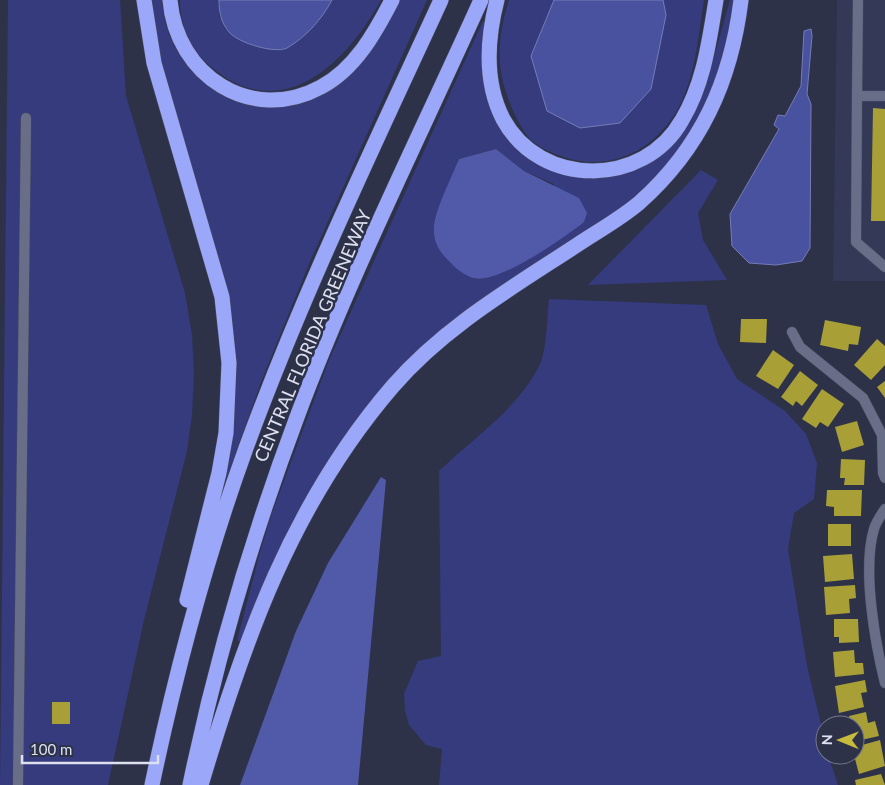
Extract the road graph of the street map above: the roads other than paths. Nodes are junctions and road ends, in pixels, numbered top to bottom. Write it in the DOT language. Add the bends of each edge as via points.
graph roads {
  1 [pos="144,0"];
  2 [pos="170,0"];
  3 [pos="392,0"];
  4 [pos="441,0"];
  5 [pos="482,0"];
  6 [pos="497,0"];
  7 [pos="716,0"];
  8 [pos="741,0"];
  9 [pos="858,0"];
  10 [pos="857,96"];
  11 [pos="885,96"];
  12 [pos="26,118"];
  13 [pos="885,267"];
  14 [pos="792,332"];
  15 [pos="885,478"];
  16 [pos="885,508"];
  17 [pos="885,684"];
  18 [pos="18,785"];
  19 [pos="152,785"];
  20 [pos="190,785"];
  21 [pos="201,785"];
  1 -- 19 [label="highway" via="154,63 222,298 229,363 226,433 219,473 170,670"];
  2 -- 3 [label="highway" via="177,35 195,66 225,89 262,100 300,97 332,80 365,47"];
  4 -- 19 [label="highway, CENTRAL FLORIDA GREENEWAY" via="301,309 248,442 199,592"];
  5 -- 20 [label="highway, CENTRAL FLORIDA GREENEWAY" via="355,278 297,416 263,510 235,603"];
  6 -- 7 [label="highway" via="490,36 490,82 504,119 514,135 543,159 581,171 615,168 645,157 665,142 682,121 700,80"];
  8 -- 21 [label="highway" via="731,58 719,94 702,127 672,170 637,204 469,317 424,354 394,385 350,442 305,512 280,561 228,692"];
  9 -- 10 [label="street"];
  10 -- 11 [label="street"];
  10 -- 13 [label="street" via="856,242"];
  12 -- 18 [label="street"];
  14 -- 15 [label="street" via="800,347 863,398 882,435"];
  16 -- 17 [label="street" via="874,528 869,572"];
}
